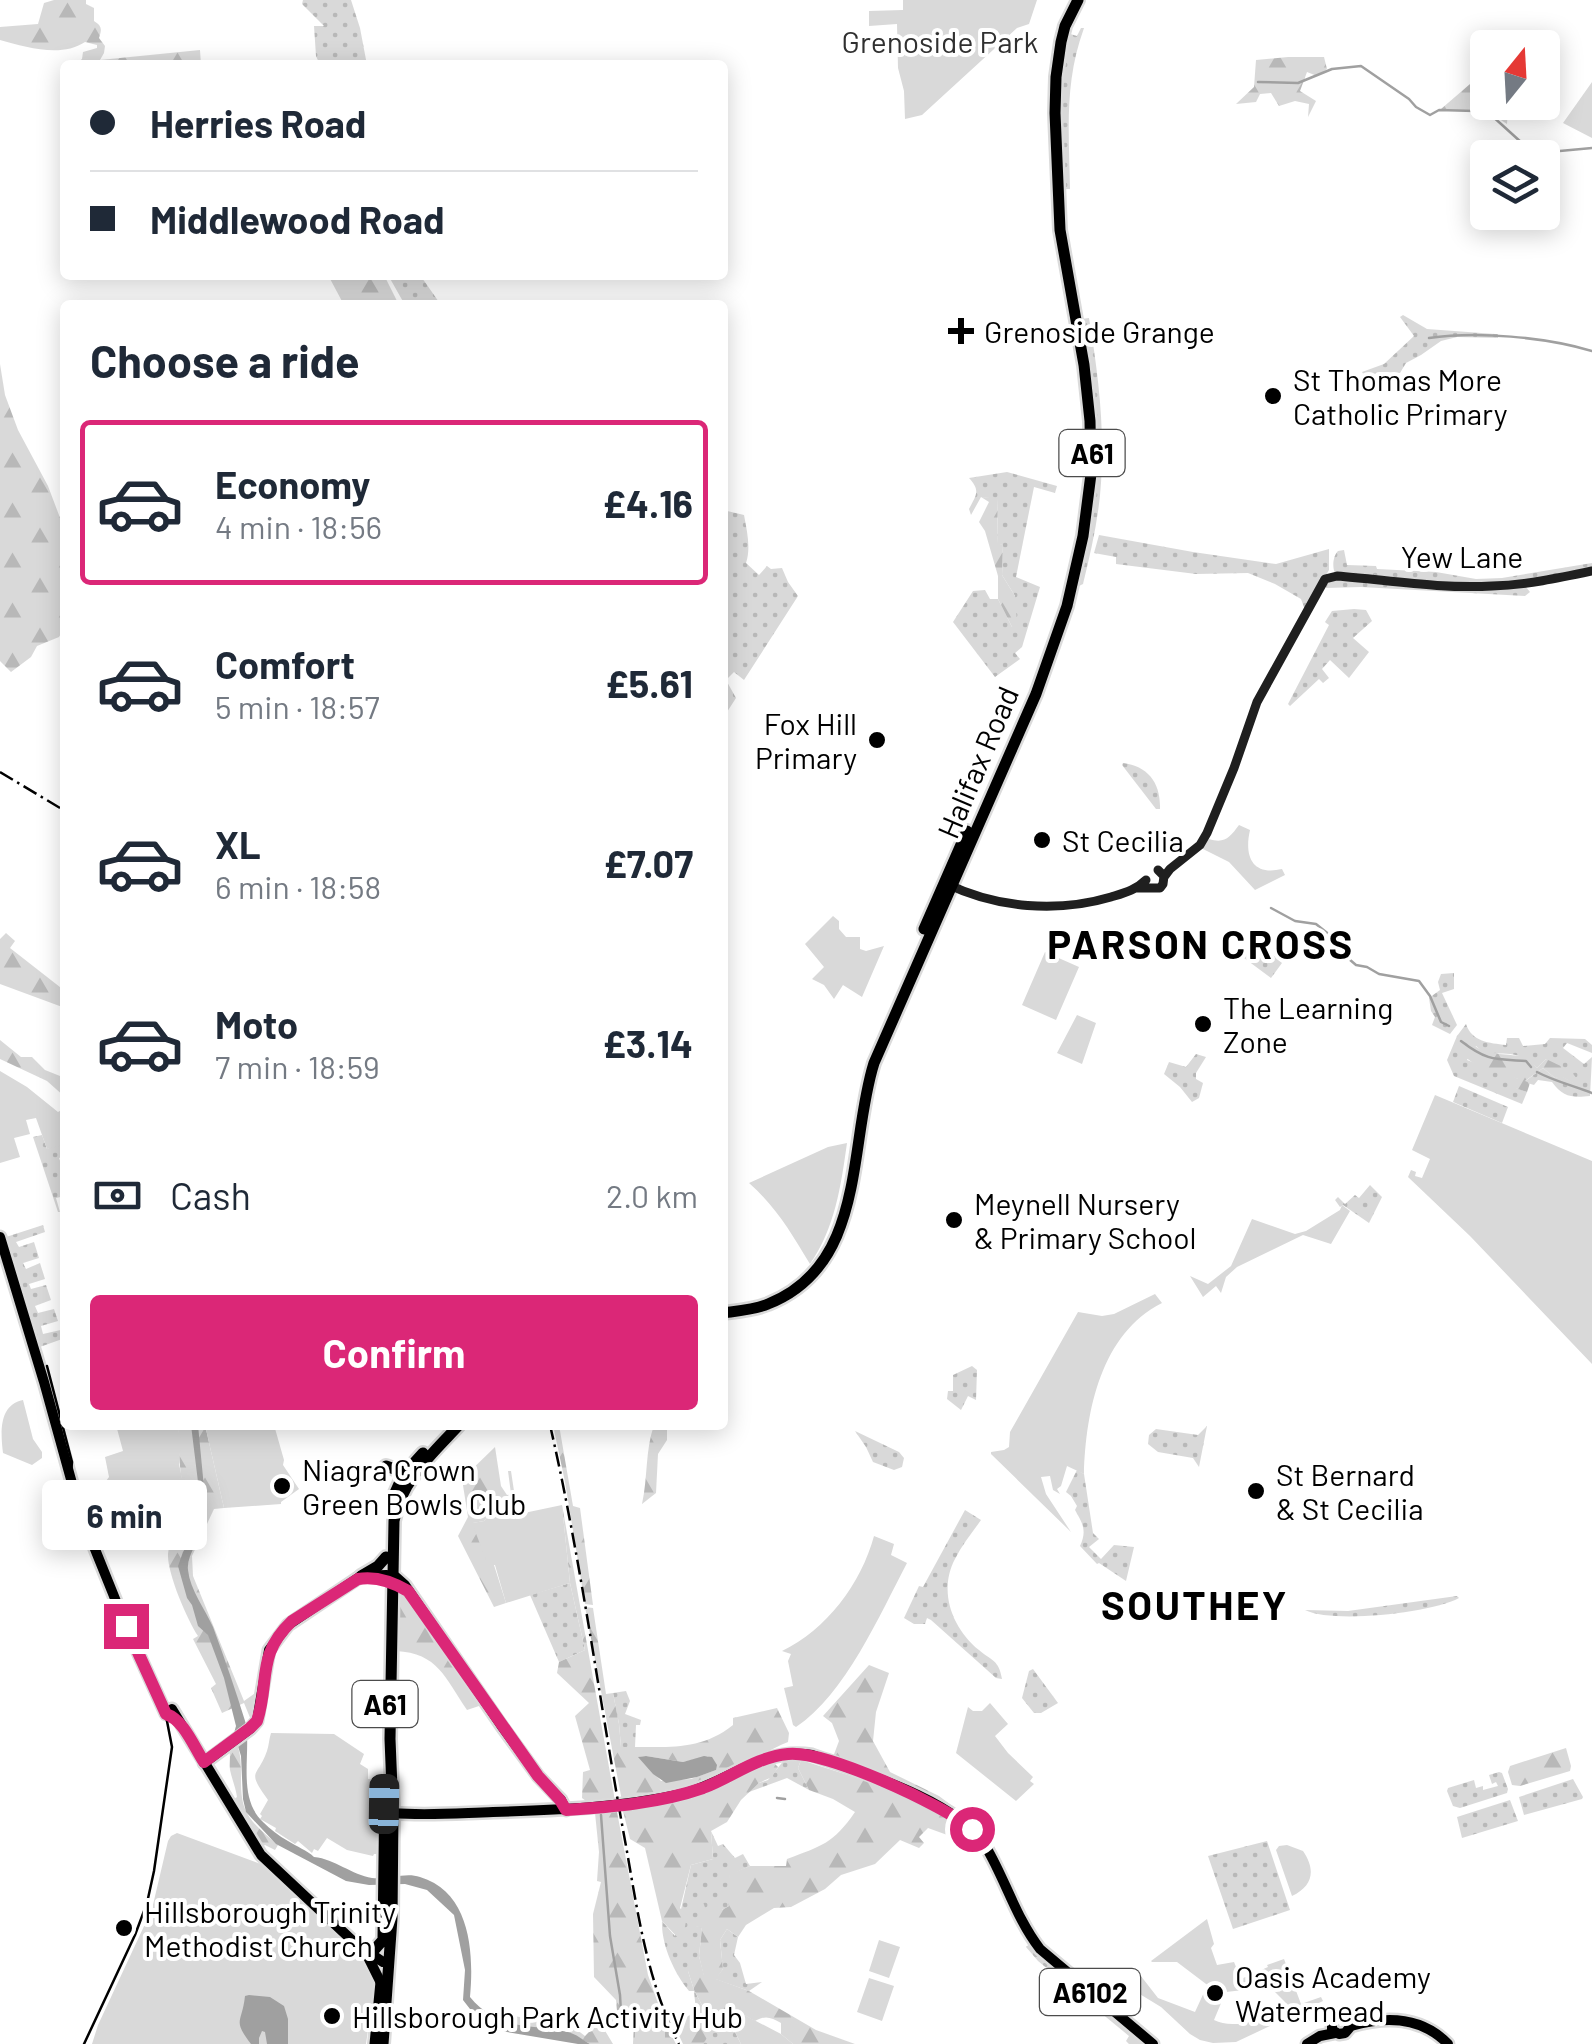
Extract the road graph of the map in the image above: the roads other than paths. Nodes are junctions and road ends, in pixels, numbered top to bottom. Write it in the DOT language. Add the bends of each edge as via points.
graph roads {
  1 [pos="1078,0"];
  2 [pos="1592,571"];
  3 [pos="1164,872"];
  4 [pos="1148,884"];
  5 [pos="948,885"];
  6 [pos="0,1237"];
  7 [pos="728,1309"];
  8 [pos="446,1430"];
  9 [pos="454,1430"];
  10 [pos="386,1466"];
  11 [pos="403,1479"];
  12 [pos="386,1557"];
  13 [pos="359,1578"];
  14 [pos="390,1579"];
  15 [pos="220,1750"];
  16 [pos="204,1762"];
  17 [pos="211,1775"];
  18 [pos="566,1810"];
  19 [pos="394,1820"];
  20 [pos="388,1869"];
  21 [pos="387,1926"];
  22 [pos="383,1940"];
  23 [pos="364,1950"];
  24 [pos="386,1966"];
  25 [pos="381,1983"];
  26 [pos="1354,2022"];
  27 [pos="1332,2029"];
  28 [pos="375,2044"];
  29 [pos="383,2044"];
  30 [pos="1154,2044"];
  31 [pos="1307,2044"];
  32 [pos="1448,2044"];
  1 -- 5 [label="highway, Halifax Road / A61" via="1065,26 1055,113 1066,274 1087,382 1092,474 1083,536 1067,606 1038,684"];
  2 -- 3 [label="main road, Yew Lane" via="1490,587 1330,576 1256,702 1207,833"];
  3 -- 4 [label="main road" via="1148,872"];
  3 -- 4 [label="main road" via="1162,886"];
  4 -- 5 [label="main road" via="1094,902 1043,906"];
  5 -- 7 [label="highway, Halifax Road / A61" via="868,1059 856,1100 855,1146 827,1246 792,1285"];
  6 -- 16 [label="main road" via="80,1512 153,1684"];
  8 -- 11 [label="highway, A61"];
  9 -- 11 [label="highway, A61"];
  10 -- 11 [label="highway" via="400,1470"];
  11 -- 12 [label="highway, A61" via="388,1514"];
  11 -- 14 [label="highway, A61"];
  12 -- 13 [label="highway"];
  12 -- 14 [label="highway, A61"];
  13 -- 14 [label="main road"];
  13 -- 15 [label="main road" via="292,1621 274,1641 259,1716"];
  14 -- 18 [label="main road" via="402,1582"];
  14 -- 19 [label="highway, A61"];
  15 -- 16 [label="main road"];
  15 -- 17 [label="main road"];
  16 -- 17 [label="main road"];
  17 -- 23 [label="main road" via="272,1864"];
  18 -- 19 [label="main road, A6102"];
  18 -- 30 [label="main road, A6102" via="685,1793 756,1761 797,1753 898,1788 972,1829 1040,1950"];
  19 -- 20 [label="highway, A61"];
  19 -- 20 [label="highway, A61" via="384,1852"];
  20 -- 21 [label="highway, A61"];
  21 -- 22 [label="highway, A61"];
  21 -- 24 [label="highway, A61"];
  22 -- 23 [label="highway"];
  22 -- 24 [label="highway, A61"];
  23 -- 24 [label="main road"];
  23 -- 25 [label="main road"];
  24 -- 25 [label="highway, A61"];
  24 -- 29 [label="highway, A61"];
  25 -- 28 [label="highway, A61"];
  26 -- 27 [label="main road" via="1345,2033"];
  26 -- 27 [label="main road" via="1336,2015"];
  26 -- 32 [label="main road" via="1414,2022"];
  27 -- 31 [label="main road"];
}
